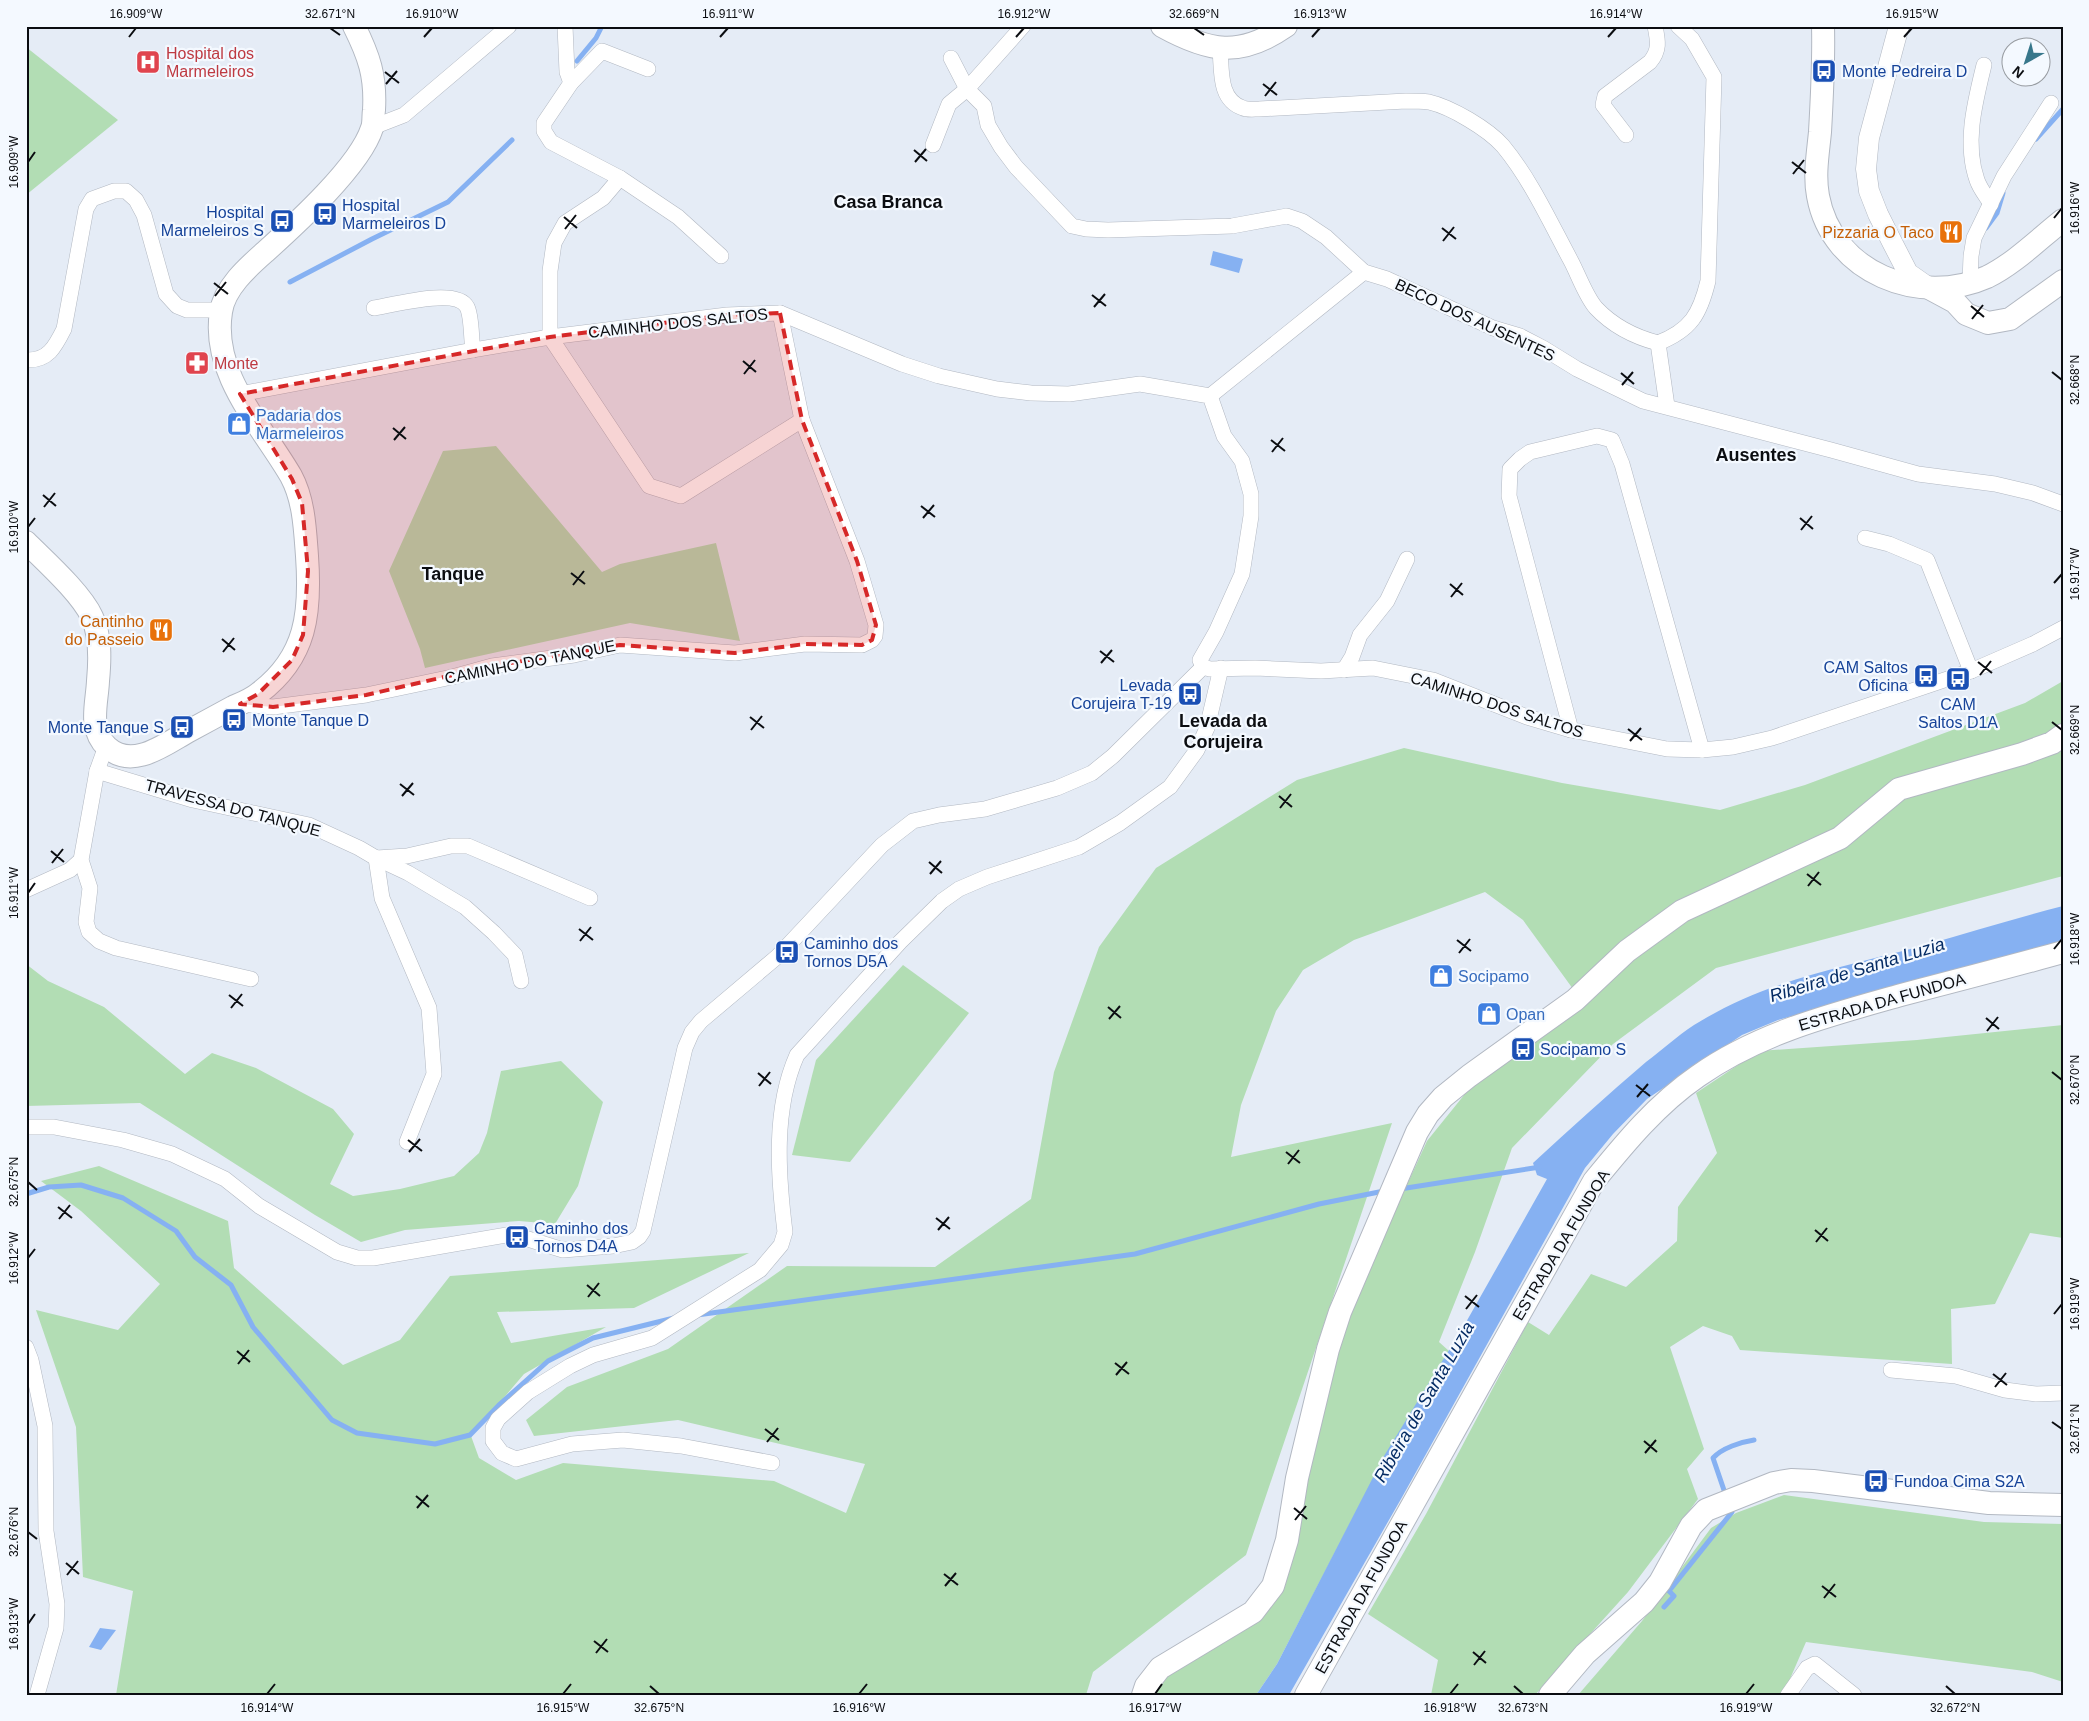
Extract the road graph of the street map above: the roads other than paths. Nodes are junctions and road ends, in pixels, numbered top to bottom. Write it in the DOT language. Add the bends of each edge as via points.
graph roads {
  1 [pos="354,26"];
  2 [pos="509,26"];
  3 [pos="566,26"];
  4 [pos="1024,26"];
  5 [pos="1162,26"];
  6 [pos="1286,26"];
  7 [pos="1655,26"];
  8 [pos="1678,26"];
  9 [pos="1823,26"];
  10 [pos="1899,26"];
  11 [pos="1220,49"];
  12 [pos="951,58"];
  13 [pos="1984,65"];
  14 [pos="648,69"];
  15 [pos="571,83"];
  16 [pos="967,88"];
  17 [pos="2051,103"];
  18 [pos="373,127"];
  19 [pos="1626,135"];
  20 [pos="933,145"];
  21 [pos="620,178"];
  22 [pos="1991,204"];
  23 [pos="2063,220"];
  24 [pos="721,256"];
  25 [pos="1364,272"];
  26 [pos="2063,281"];
  27 [pos="1970,282"];
  28 [pos="1928,288"];
  29 [pos="374,308"];
  30 [pos="221,310"];
  31 [pos="780,313"];
  32 [pos="550,337"];
  33 [pos="1658,343"];
  34 [pos="472,350"];
  35 [pos="26,361"];
  36 [pos="240,394"];
  37 [pos="1210,396"];
  38 [pos="1667,406"];
  39 [pos="802,420"];
  40 [pos="2063,504"];
  41 [pos="1865,538"];
  42 [pos="26,542"];
  43 [pos="1407,559"];
  44 [pos="2063,628"];
  45 [pos="1203,667"];
  46 [pos="1221,668"];
  47 [pos="1344,670"];
  48 [pos="1971,671"];
  49 [pos="240,704"];
  50 [pos="1571,730"];
  51 [pos="2063,735"];
  52 [pos="106,746"];
  53 [pos="1702,750"];
  54 [pos="98,771"];
  55 [pos="376,858"];
  56 [pos="81,860"];
  57 [pos="26,890"];
  58 [pos="590,898"];
  59 [pos="2063,952"];
  60 [pos="251,979"];
  61 [pos="521,981"];
  62 [pos="26,1127"];
  63 [pos="407,1142"];
  64 [pos="26,1347"];
  65 [pos="1891,1370"];
  66 [pos="2063,1393"];
  67 [pos="772,1464"];
  68 [pos="2063,1505"];
  69 [pos="37,1695"];
  70 [pos="1143,1695"];
  71 [pos="1306,1695"];
  72 [pos="1550,1695"];
  73 [pos="1788,1695"];
  74 [pos="1854,1695"];
  1 -- 18 [label="main road" via="370,61 375,96"];
  2 -- 18 [label="street" via="404,115"];
  3 -- 15 [label="street" via="567,72"];
  4 -- 16 [label="street"];
  5 -- 11 [label="main road" via="1188,39"];
  6 -- 11 [label="main road" via="1268,39 1242,48"];
  7 -- 19 [label="street" via="1658,42 1655,56 1602,100"];
  8 -- 33 [label="street" via="1692,39 1714,78 1708,281 1703,304 1694,320 1674,336"];
  9 -- 28 [label="main road" via="1824,71 1816,179 1818,198 1828,225 1851,256 1870,272 1892,282"];
  10 -- 28 [label="street" via="1868,138 1866,169 1869,192 1908,273"];
  11 -- 33 [label="street" via="1225,93 1243,108 1429,102 1453,111 1481,128 1502,145 1520,170 1595,307 1622,328"];
  12 -- 16 [label="street"];
  13 -- 22 [label="street" via="1971,136 1978,182"];
  14 -- 15 [label="street" via="602,52"];
  15 -- 21 [label="street" via="544,123 544,131 551,142"];
  16 -- 20 [label="street" via="949,104"];
  16 -- 25 [label="street" via="984,106 988,125 1016,167 1072,226 1086,230 1232,226 1287,216 1302,221 1326,237"];
  17 -- 22 [label="street" via="2004,176"];
  18 -- 30 [label="main road" via="341,176 245,271"];
  21 -- 24 [label="street" via="678,217"];
  21 -- 32 [label="street" via="603,198 565,223 554,244 550,271"];
  22 -- 27 [label="street" via="1974,238"];
  23 -- 27 [label="main road" via="2000,270"];
  25 -- 37 [label="street"];
  25 -- 38 [label="street, BECO DOS AUSENTES" via="1493,328 1520,336 1577,369 1643,401"];
  26 -- 28 [label="main road" via="2010,319 1988,323 1966,314 1955,302"];
  27 -- 28 [label="main road" via="1957,287"];
  29 -- 34 [label="street" via="425,299 450,297 463,300 468,308"];
  30 -- 35 [label="street" via="187,310 177,306 166,294 144,215 136,200 126,191 114,191 92,199 86,209 64,329 56,345 40,360"];
  30 -- 36 [label="main road" via="223,358"];
  31 -- 32 [label="street, CAMINHO DOS SALTOS" via="727,315"];
  31 -- 37 [label="street, CAMINHO DOS SALTOS" via="902,364 997,389 1030,394 1069,394 1140,384"];
  31 -- 39 [label="street"];
  32 -- 34 [label="street, CAMINHO DOS SALTOS"];
  32 -- 39 [label="street" via="649,486 682,496"];
  33 -- 38 [label="street"];
  34 -- 36 [label="street, CAMINHO DOS SALTOS"];
  36 -- 49 [label="main road" via="292,479 302,503 308,571 307,617 292,660 258,694"];
  37 -- 45 [label="street" via="1224,436 1242,461 1251,494 1251,516 1242,574 1200,660"];
  38 -- 40 [label="street, BECO DOS AUSENTES" via="1918,474 1995,484"];
  39 -- 49 [label="street, CAMINHO DO TANQUE" via="856,561 876,625 872,640 862,645 805,644 735,653 620,645 492,666 366,695 273,707"];
  41 -- 48 [label="street" via="1927,560"];
  42 -- 52 [label="main road" via="72,589 92,617 99,647 94,718 97,733"];
  43 -- 47 [label="street" via="1387,601 1360,635"];
  44 -- 48 [label="street, CAMINHO DOS SALTOS"];
  45 -- 46 [label="street, CAMINHO DOS SALTOS"];
  45 -- 62 [label="street" via="1092,773 985,810 913,822 882,845 778,956 701,1021 685,1048 642,1231 632,1242 562,1250 512,1234 357,1258 336,1252 259,1206 225,1179 172,1154 123,1140 62,1129"];
  46 -- 47 [label="street, CAMINHO DOS SALTOS"];
  46 -- 67 [label="street" via="1207,728 1189,762 1170,787 1120,823 1079,847 987,877 959,889 942,901 797,1055 781,1109 785,1232 781,1245 760,1270 652,1338 593,1355 570,1366 528,1392 498,1419 493,1428 493,1441 502,1453 516,1460 572,1444 623,1440 681,1446"];
  47 -- 50 [label="street, CAMINHO DOS SALTOS" via="1372,668 1433,680 1526,718"];
  48 -- 53 [label="street, CAMINHO DOS SALTOS" via="1772,738"];
  49 -- 52 [label="main road" via="139,756 117,755"];
  50 -- 53 [label="street, CAMINHO DOS SALTOS" via="1667,749"];
  50 -- 53 [label="street" via="1508,482 1510,469 1530,452 1597,436 1612,440 1622,464"];
  51 -- 70 [label="main road" via="2052,744 2022,754 1899,789 1840,838 1682,911 1627,951 1575,1000 1443,1097 1417,1132 1340,1312 1328,1349 1297,1478 1287,1540 1273,1586 1253,1612 1160,1668"];
  52 -- 54 [label="street"];
  54 -- 55 [label="street, TRAVESSA DO TANQUE" via="193,800 309,825"];
  54 -- 56 [label="street"];
  55 -- 58 [label="street" via="468,846"];
  55 -- 61 [label="street, TRAVESSA DO TANQUE" via="465,907 515,955"];
  55 -- 63 [label="street" via="382,898 429,1008 434,1074"];
  56 -- 57 [label="street" via="70,870"];
  56 -- 60 [label="street" via="90,888 86,922 89,932 99,940 116,948"];
  59 -- 71 [label="main road, ESTRADA DA FUNDOA" via="1834,1014 1770,1036 1697,1076 1632,1134 1594,1181"];
  64 -- 69 [label="street" via="45,1426 46,1531 57,1604 56,1628"];
  65 -- 66 [label="street" via="1956,1376 2005,1390"];
  68 -- 72 [label="main road" via="1988,1503 1808,1480 1774,1483 1715,1505 1698,1517 1650,1596 1585,1654"];
  73 -- 74 [label="street" via="1807,1668 1816,1664"];
}
